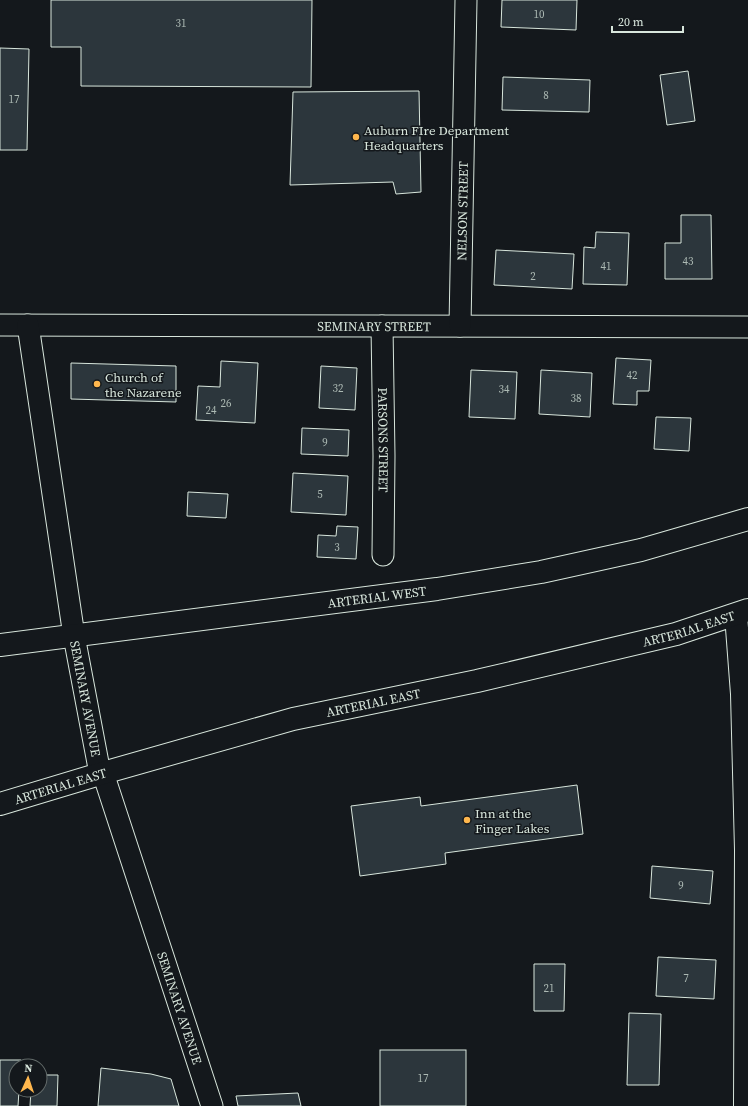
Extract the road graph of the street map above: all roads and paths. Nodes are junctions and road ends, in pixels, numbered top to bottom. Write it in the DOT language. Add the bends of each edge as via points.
graph roads {
  1 [pos="466,0"];
  2 [pos="0,325"];
  3 [pos="28,325"];
  4 [pos="382,326"];
  5 [pos="460,326"];
  6 [pos="748,327"];
  7 [pos="748,519"];
  8 [pos="383,555"];
  9 [pos="748,595"];
  10 [pos="742,612"];
  11 [pos="74,636"];
  12 [pos="0,645"];
  13 [pos="103,773"];
  14 [pos="0,804"];
  15 [pos="212,1106"];
  16 [pos="745,1106"];
  1 -- 5 [label="street, NELSON STREET"];
  2 -- 3 [label="street, SEMINARY STREET"];
  3 -- 4 [label="street, SEMINARY STREET"];
  3 -- 11 [label="street, SEMINARY AVENUE"];
  4 -- 5 [label="street, SEMINARY STREET"];
  4 -- 8 [label="street, PARSONS STREET"];
  5 -- 6 [label="street, SEMINARY STREET"];
  7 -- 11 [label="highway, ARTERIAL WEST" via="641,550 541,572 437,589"];
  9 -- 10 [label="highway"];
  10 -- 13 [label="highway, ARTERIAL EAST" via="676,634 477,681 293,718"];
  10 -- 16 [label="highway" via="746,843"];
  11 -- 12 [label="highway, ARTERIAL WEST"];
  11 -- 13 [label="street, SEMINARY AVENUE" via="98,763"];
  13 -- 14 [label="highway, ARTERIAL EAST"];
  13 -- 15 [label="street, SEMINARY AVENUE"];
}
